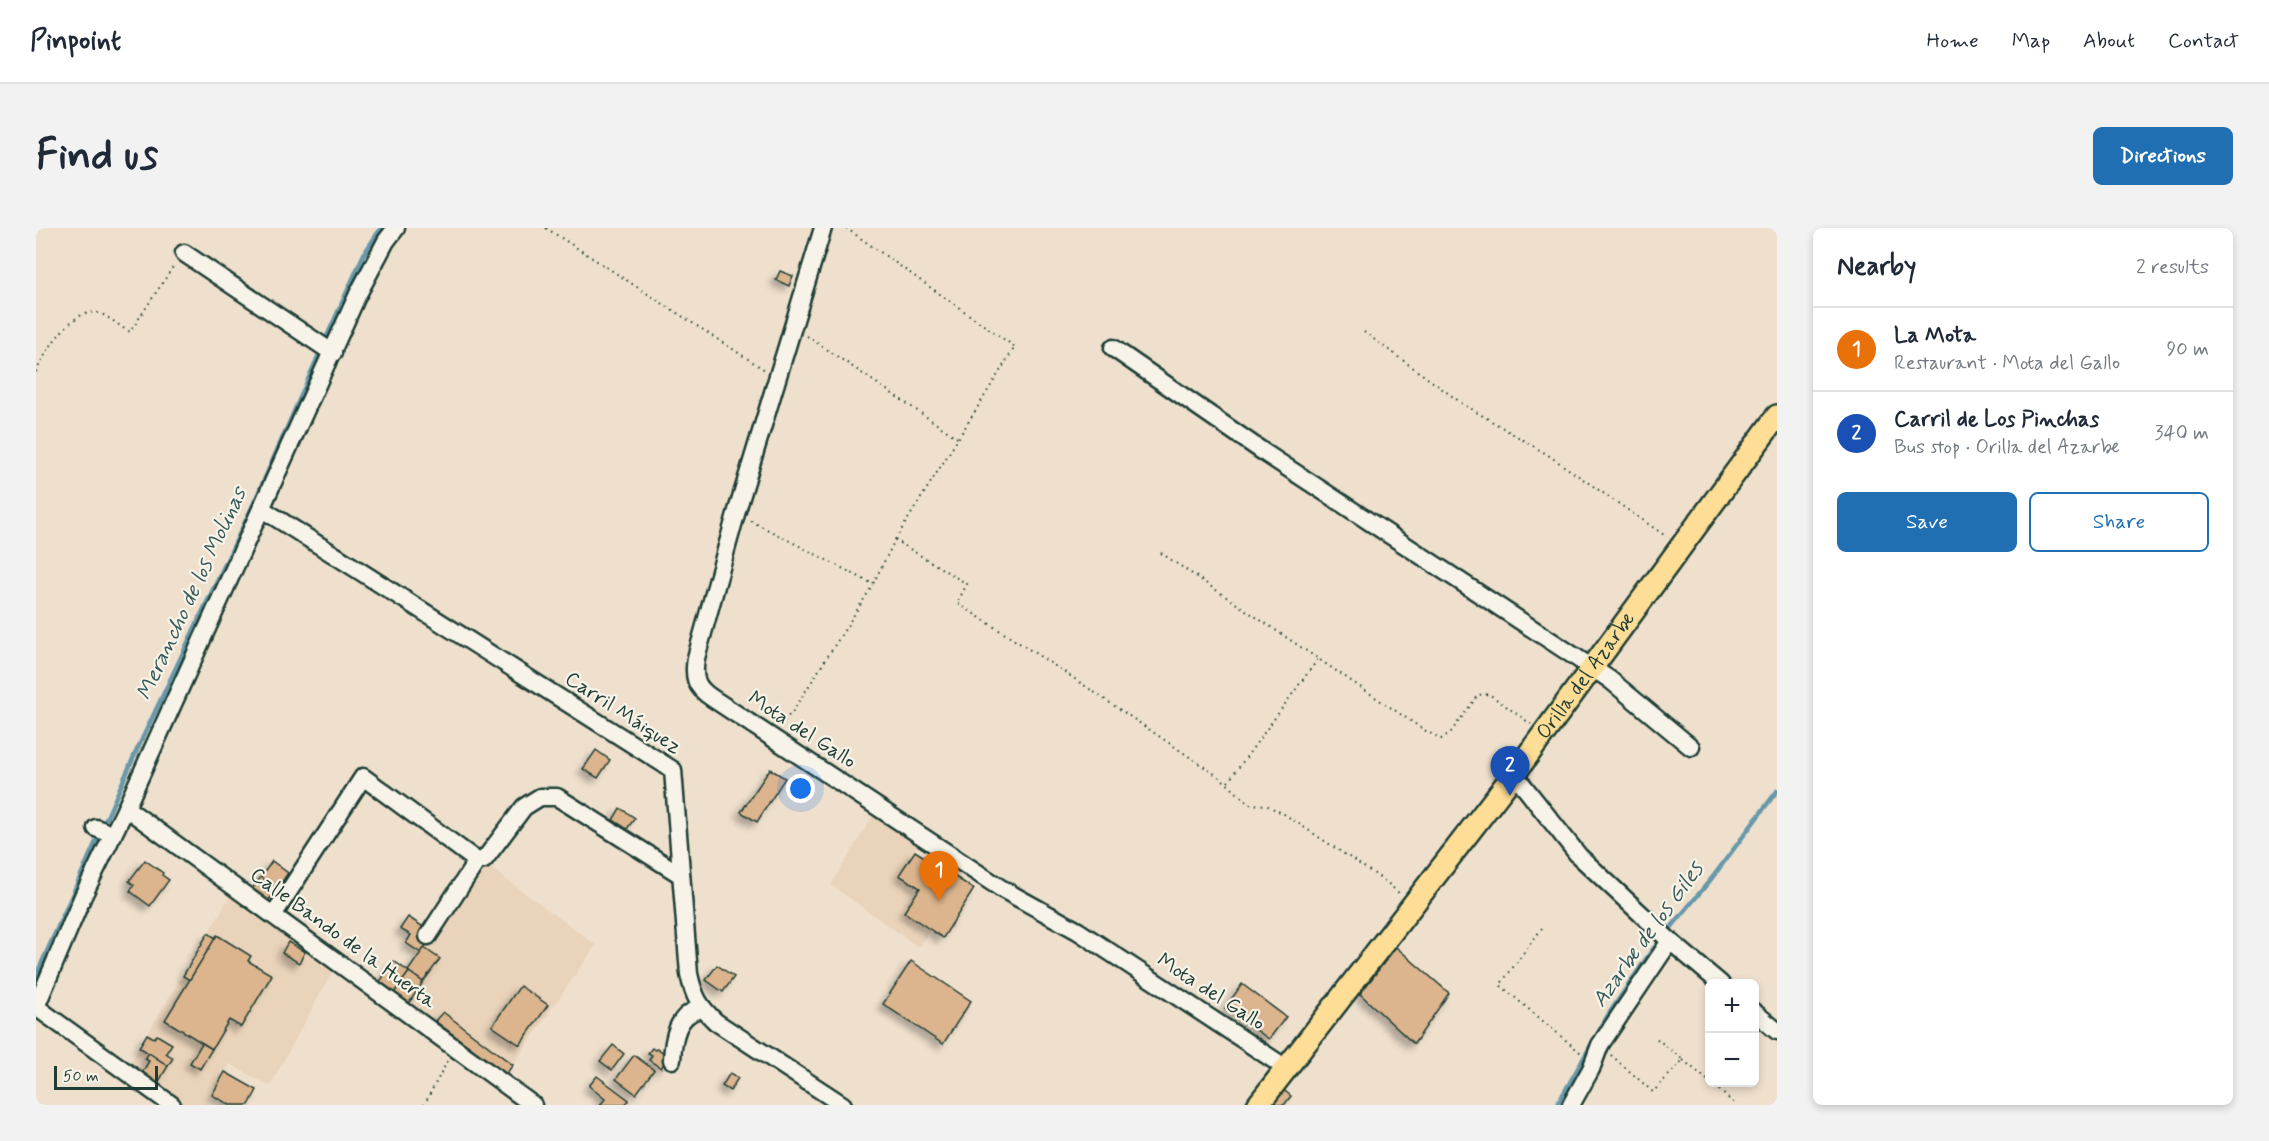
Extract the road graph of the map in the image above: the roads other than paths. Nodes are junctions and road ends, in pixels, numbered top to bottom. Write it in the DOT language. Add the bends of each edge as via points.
graph roads {
  1 [pos="396,228"];
  2 [pos="823,228"];
  3 [pos="182,255"];
  4 [pos="325,348"];
  5 [pos="1113,348"];
  6 [pos="1777,416"];
  7 [pos="262,509"];
  8 [pos="1591,669"];
  9 [pos="1691,747"];
  10 [pos="1514,774"];
  11 [pos="126,808"];
  12 [pos="477,861"];
  13 [pos="681,875"];
  14 [pos="274,914"];
  15 [pos="428,936"];
  16 [pos="1666,938"];
  17 [pos="1715,979"];
  18 [pos="36,1007"];
  19 [pos="701,1009"];
  20 [pos="1759,1015"];
  21 [pos="1777,1031"];
  22 [pos="672,1060"];
  23 [pos="1286,1068"];
  24 [pos="172,1105"];
  25 [pos="532,1105"];
  26 [pos="843,1105"];
  27 [pos="1258,1105"];
  28 [pos="1571,1105"];
  1 -- 4 [label="street"];
  2 -- 23 [label="street, Mota del Gallo" via="736,514 694,672 701,691 1002,889 1078,931"];
  3 -- 4 [label="street"];
  4 -- 7 [label="street"];
  5 -- 8 [label="street"];
  6 -- 8 [label="main road, Orilla del Azarbe"];
  7 -- 11 [label="street" via="231,556 184,658"];
  7 -- 13 [label="street, Carril Máiquez" via="673,770"];
  8 -- 9 [label="street" via="1609,679"];
  8 -- 10 [label="main road, Orilla del Azarbe"];
  10 -- 16 [label="street" via="1579,856"];
  10 -- 23 [label="main road, Orilla del Azarbe"];
  11 -- 14 [label="street, Calle Bando de la Huerta"];
  11 -- 18 [label="street" via="105,832 77,894"];
  12 -- 13 [label="street" via="484,860 525,807 540,797 557,798"];
  12 -- 14 [label="street" via="363,777"];
  12 -- 15 [label="street"];
  13 -- 19 [label="street, Carril Máiquez" via="689,974"];
  14 -- 25 [label="street, Calle Bando de la Huerta"];
  16 -- 17 [label="street"];
  16 -- 28 [label="street" via="1600,1045"];
  18 -- 24 [label="street"];
  19 -- 22 [label="street" via="686,1015 679,1025"];
  19 -- 26 [label="street"];
  20 -- 21 [label="street"];
  23 -- 27 [label="main road, Orilla del Azarbe"];
}
